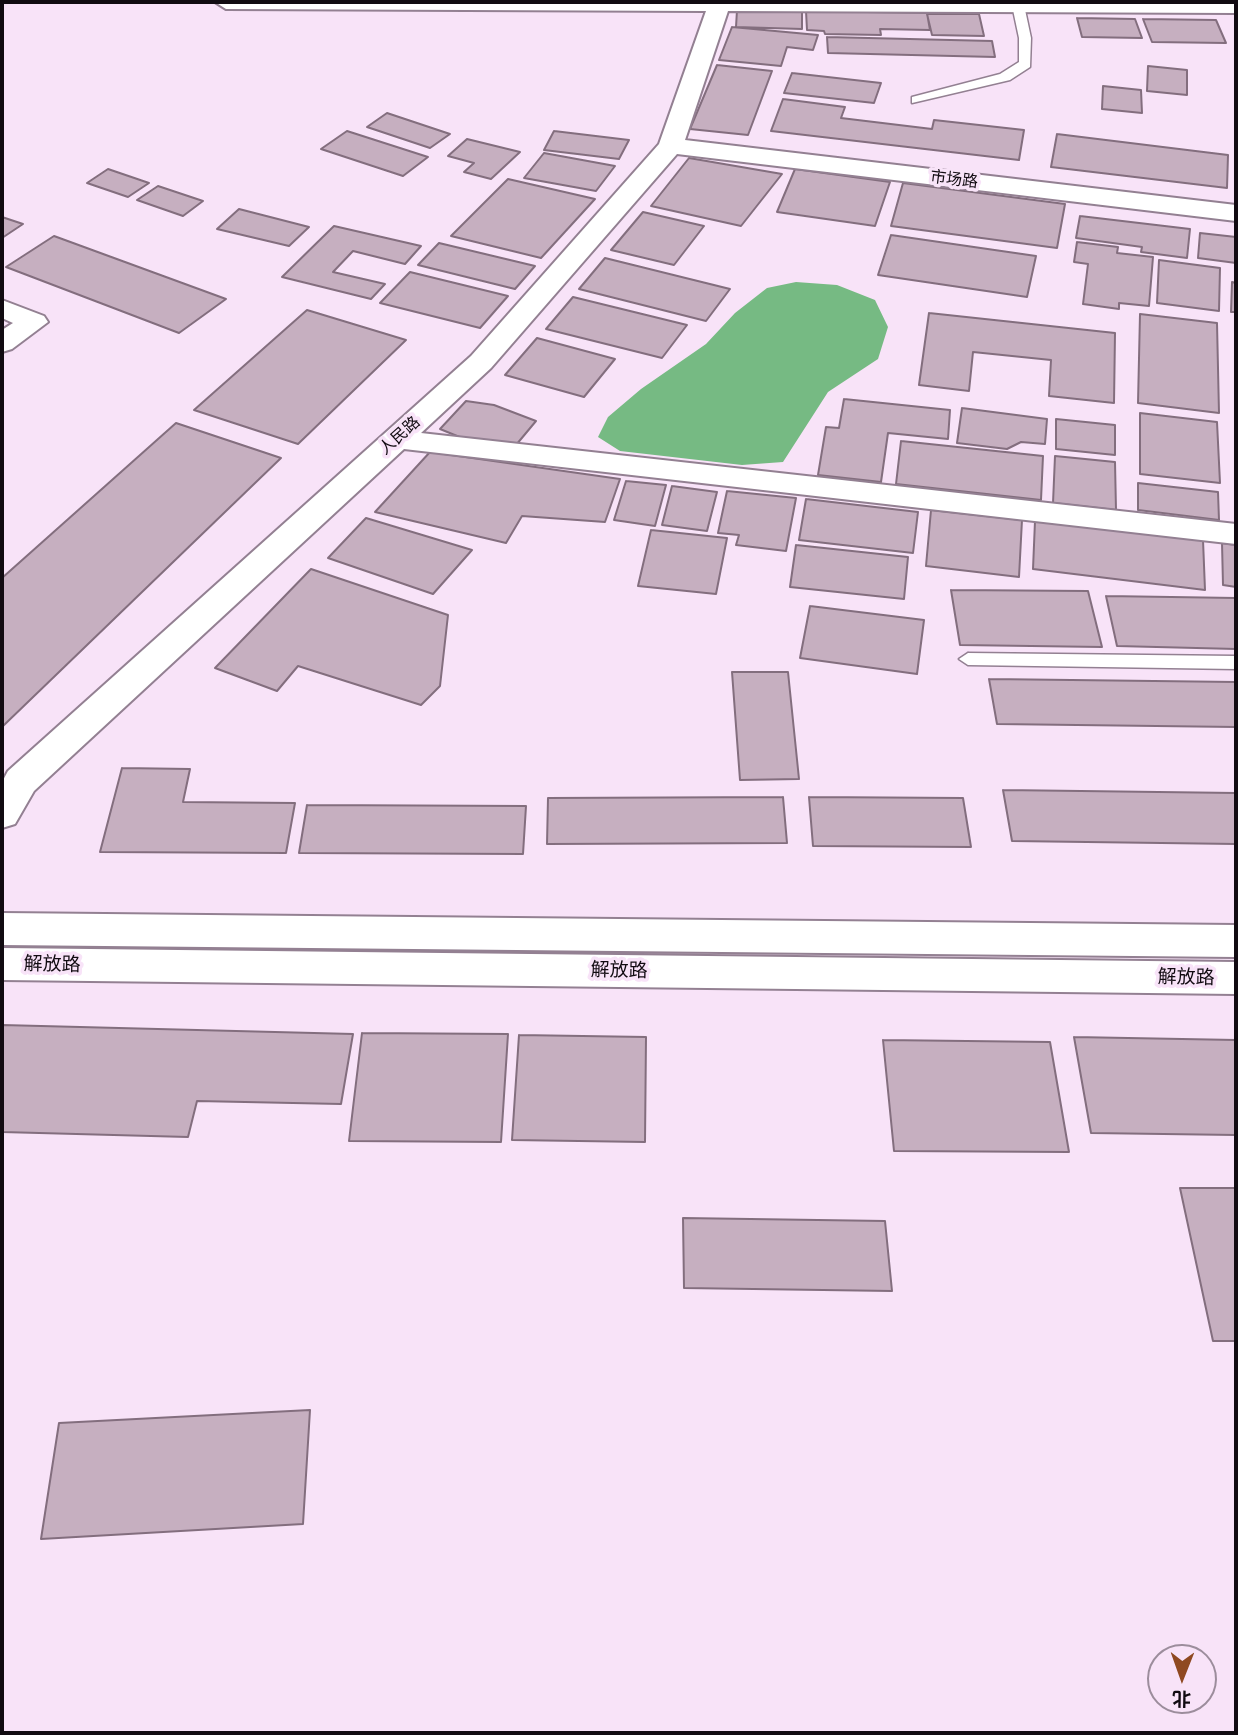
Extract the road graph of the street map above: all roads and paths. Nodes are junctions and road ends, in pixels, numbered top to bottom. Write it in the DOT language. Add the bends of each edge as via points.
graph roads {
  1 [pos="226,2"];
  2 [pos="721,3"];
  3 [pos="1018,5"];
  4 [pos="1236,6"];
  5 [pos="917,100"];
  6 [pos="671,146"];
  7 [pos="1236,213"];
  8 [pos="2,308"];
  9 [pos="2,343"];
  10 [pos="396,439"];
  11 [pos="1236,534"];
  12 [pos="968,659"];
  13 [pos="1236,663"];
  14 [pos="2,814"];
  15 [pos="2,929"];
  16 [pos="1236,941"];
  17 [pos="2,964"];
  18 [pos="1236,978"];
  1 -- 2 [label="street"];
  2 -- 3 [label="street"];
  2 -- 6 [label="street, 人民路"];
  3 -- 4 [label="street"];
  3 -- 5 [label="lane" via="1025,64 1005,77"];
  6 -- 7 [label="street, 市场路"];
  6 -- 10 [label="street, 人民路" via="481,362"];
  8 -- 9 [label="street" via="34,322"];
  10 -- 11 [label="street"];
  10 -- 14 [label="street, 人民路" via="21,781"];
  12 -- 13 [label="lane"];
  15 -- 16 [label="street, 解放路"];
  17 -- 18 [label="street, 解放路"];
}
